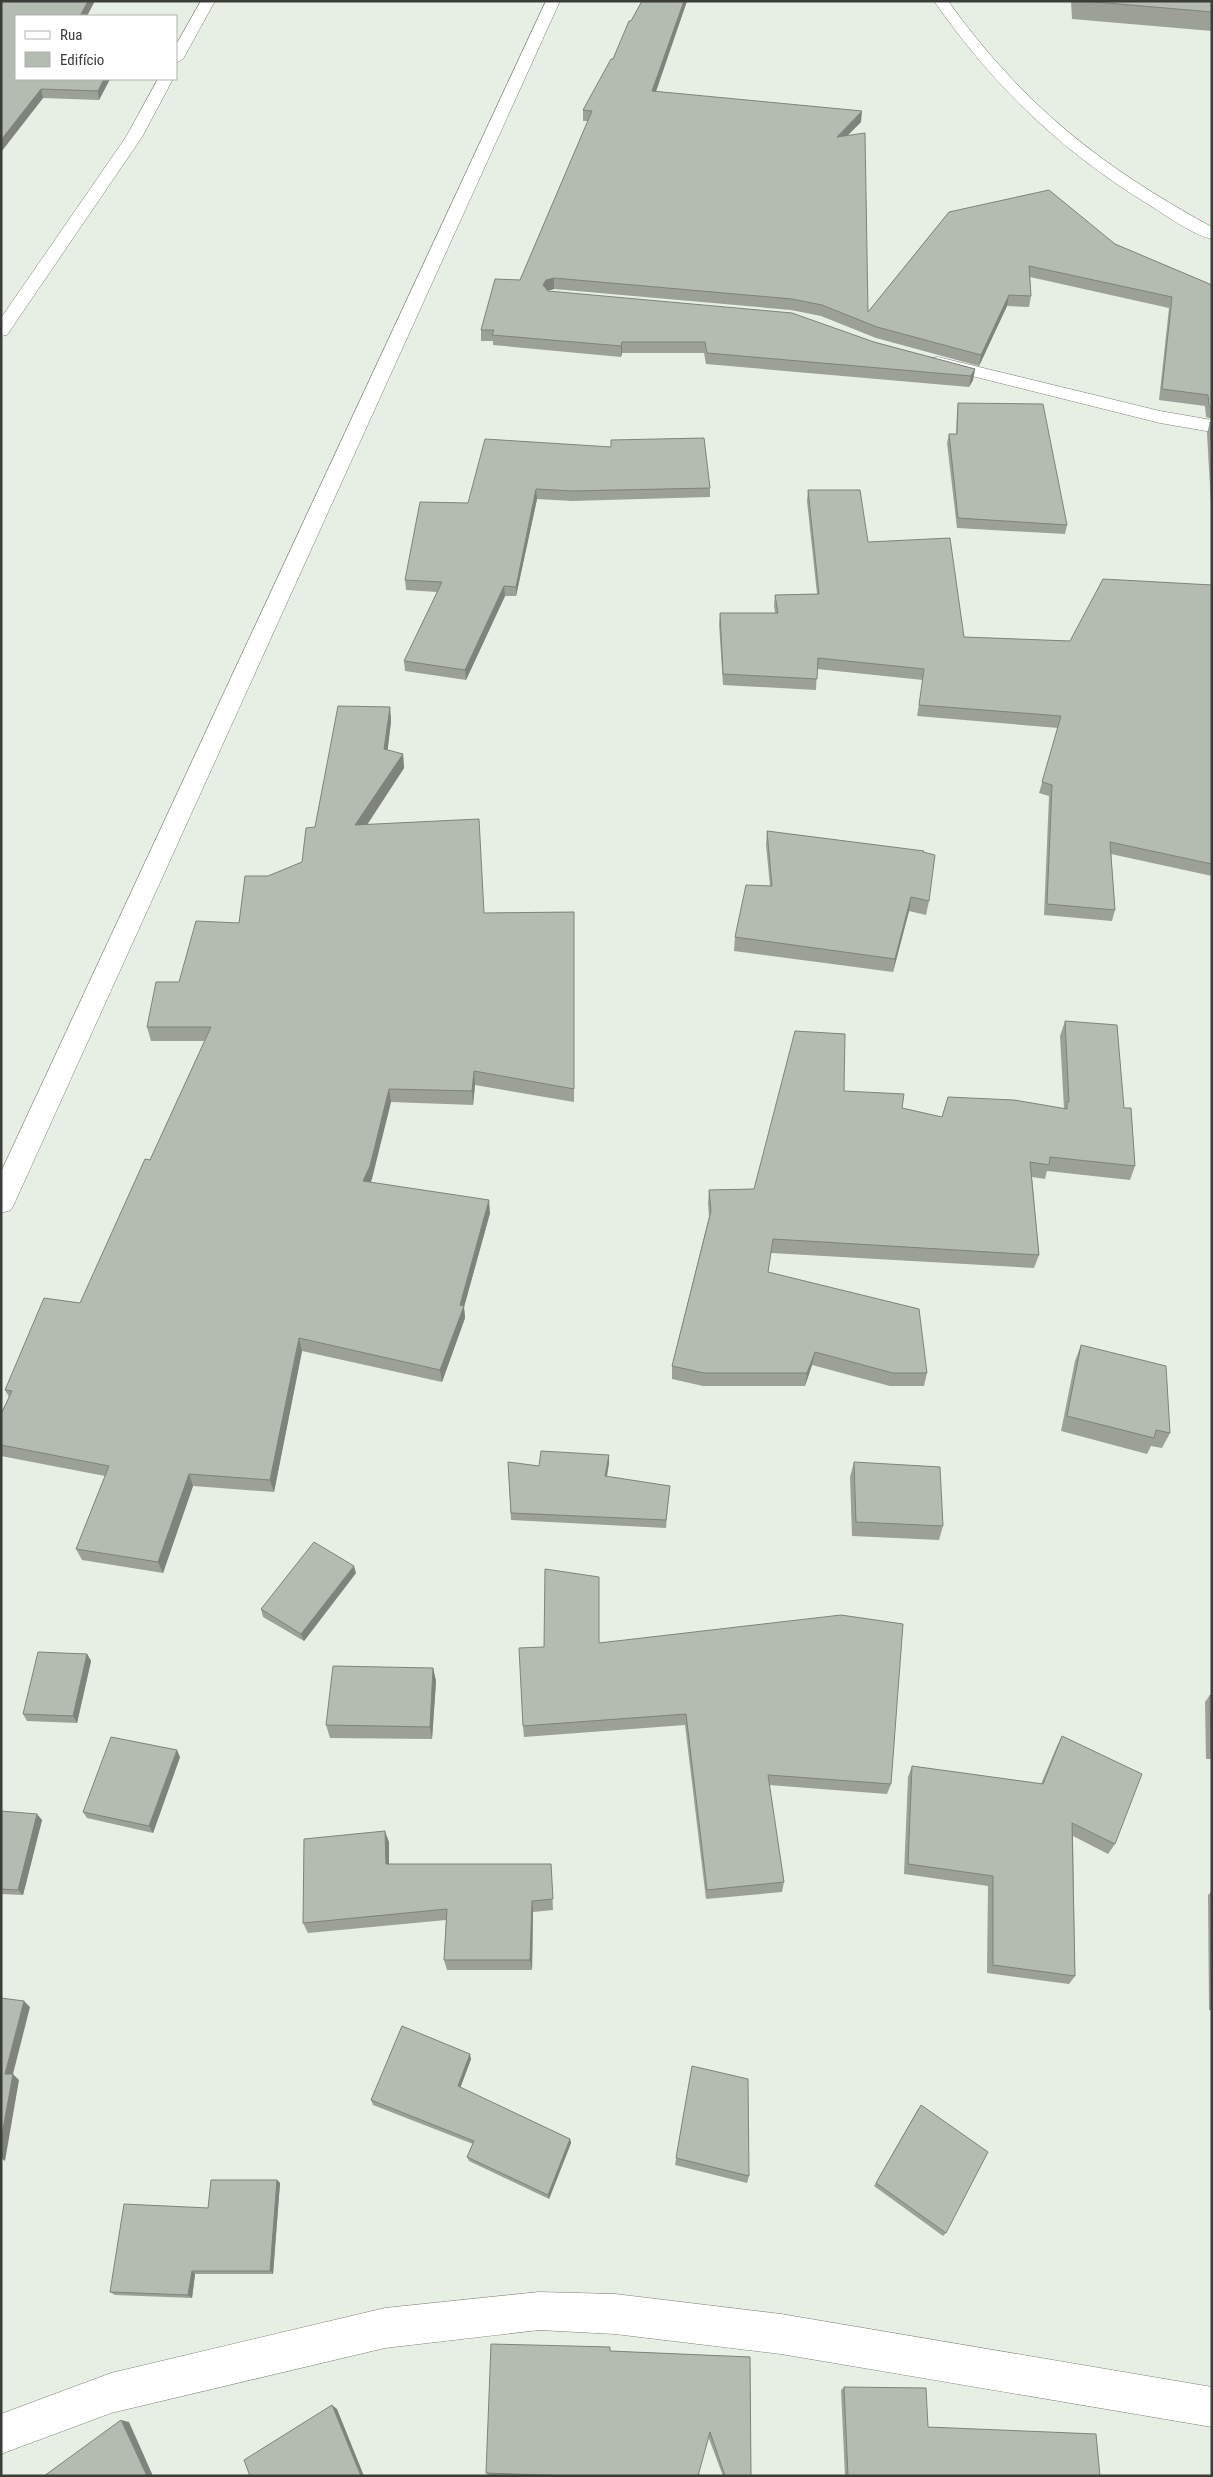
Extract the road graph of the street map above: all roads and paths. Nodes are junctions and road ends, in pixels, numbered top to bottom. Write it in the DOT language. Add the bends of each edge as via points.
graph roads {
  1 [pos="208,1"];
  2 [pos="553,1"];
  3 [pos="941,1"];
  4 [pos="178,55"];
  5 [pos="165,80"];
  6 [pos="1212,234"];
  7 [pos="1,331"];
  8 [pos="925,359"];
  9 [pos="1212,426"];
  10 [pos="1,1202"];
  11 [pos="1212,2407"];
  12 [pos="1,2434"];
  1 -- 4 [label="street"];
  2 -- 10 [label="street"];
  3 -- 6 [label="street" via="968,40 1034,113 1135,191"];
  5 -- 7 [label="street" via="134,136"];
  8 -- 9 [label="street" via="1160,417"];
  11 -- 12 [label="street" via="781,2334 606,2314 539,2311 386,2328 111,2393"];
}
